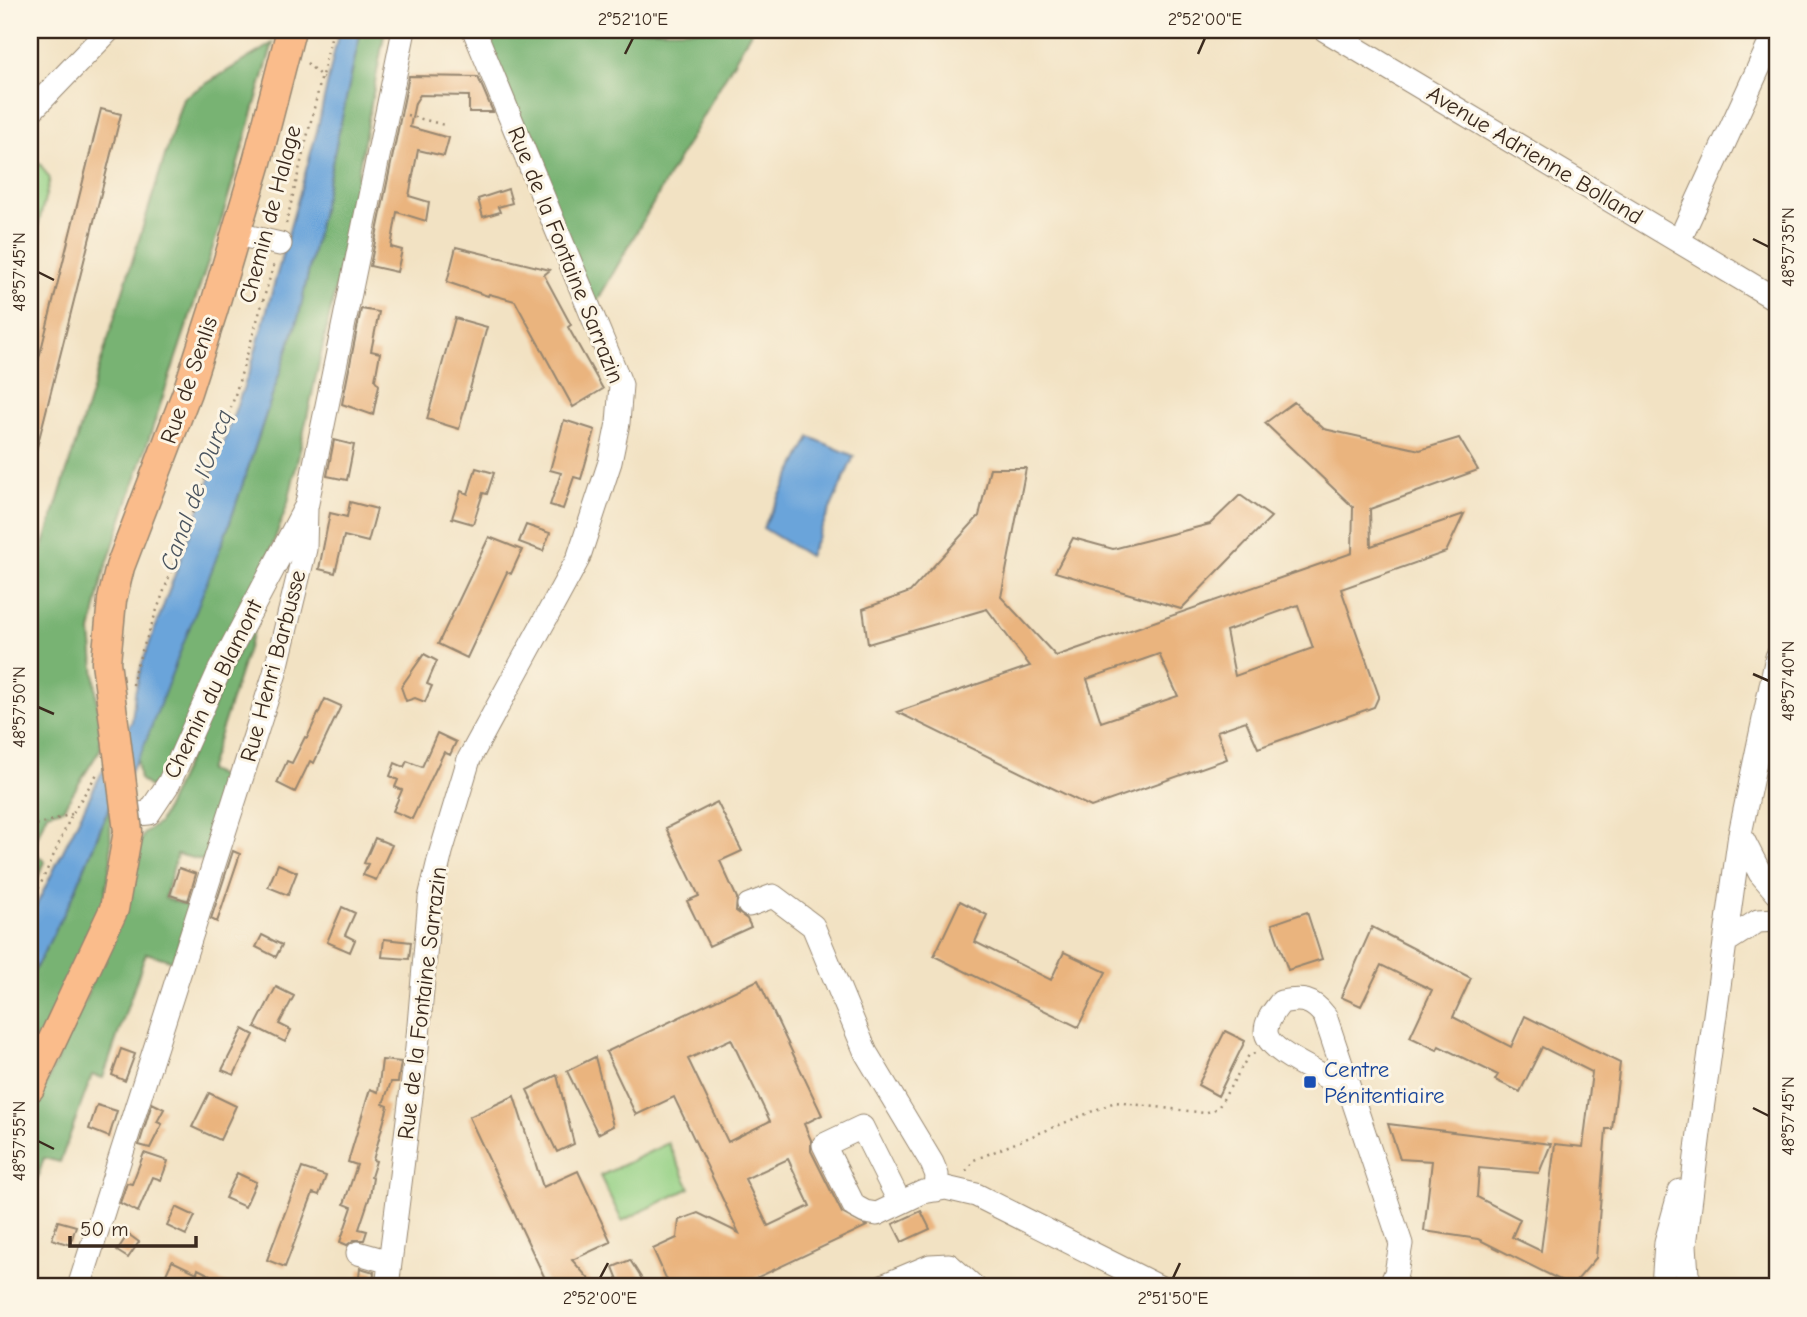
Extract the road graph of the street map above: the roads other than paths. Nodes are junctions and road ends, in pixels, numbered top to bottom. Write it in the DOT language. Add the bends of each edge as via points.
graph roads {
  1 [pos="109,30"];
  2 [pos="291,30"];
  3 [pos="404,30"];
  4 [pos="474,30"];
  5 [pos="1325,30"];
  6 [pos="1776,30"];
  7 [pos="30,112"];
  8 [pos="237,234"];
  9 [pos="1679,240"];
  10 [pos="280,244"];
  11 [pos="1746,280"];
  12 [pos="1777,293"];
  13 [pos="1777,300"];
  14 [pos="306,508"];
  15 [pos="1777,657"];
  16 [pos="127,823"];
  17 [pos="1740,834"];
  18 [pos="1777,893"];
  19 [pos="749,905"];
  20 [pos="1777,920"];
  21 [pos="1724,942"];
  22 [pos="30,1088"];
  23 [pos="1349,1088"];
  24 [pos="1700,1117"];
  25 [pos="944,1190"];
  26 [pos="899,1202"];
  27 [pos="358,1253"];
  28 [pos="390,1262"];
  29 [pos="79,1287"];
  30 [pos="387,1287"];
  31 [pos="880,1287"];
  32 [pos="974,1287"];
  33 [pos="1159,1287"];
  34 [pos="1390,1287"];
  35 [pos="1662,1287"];
  36 [pos="1693,1287"];
  1 -- 7 [label="street"];
  2 -- 8 [label="main road, Rue de Senlis"];
  3 -- 14 [label="street, Rue Henri Barbusse"];
  4 -- 28 [label="street, Rue de la Fontaine Sarrazin" via="621,385 610,462 578,559 469,759 441,852 430,898"];
  5 -- 9 [label="street, Avenue Adrienne Bolland"];
  6 -- 9 [label="street"];
  8 -- 10 [label="street"];
  8 -- 16 [label="main road, Rue de Senlis, bridge" via="187,392 120,567 112,600 106,662"];
  9 -- 11 [label="street, Avenue Adrienne Bolland"];
  11 -- 12 [label="street, Avenue Adrienne Bolland"];
  11 -- 13 [label="street, Avenue Adrienne Bolland"];
  14 -- 16 [label="street, Chemin du Blamont" via="220,669 169,783 149,813"];
  14 -- 29 [label="street, Rue Henri Barbusse" via="305,549 275,673"];
  15 -- 17 [label="street"];
  16 -- 22 [label="main road, Rue de Senlis" via="114,909"];
  17 -- 18 [label="street" via="1760,873"];
  17 -- 21 [label="street"];
  19 -- 25 [label="street" via="773,896 813,926 866,1053"];
  20 -- 21 [label="street" via="1758,921"];
  21 -- 24 [label="street"];
  23 -- 23 [label="street" via="1325,1016 1316,1004 1300,999 1281,1002 1266,1032 1273,1047"];
  23 -- 34 [label="street" via="1401,1244"];
  24 -- 35 [label="street" via="1666,1242"];
  24 -- 36 [label="street" via="1685,1245 1687,1275"];
  25 -- 26 [label="street"];
  25 -- 33 [label="street" via="976,1195"];
  27 -- 28 [label="street"];
  28 -- 30 [label="street, Rue de la Fontaine Sarrazin"];
  31 -- 32 [label="street" via="930,1266 948,1265"];
}
